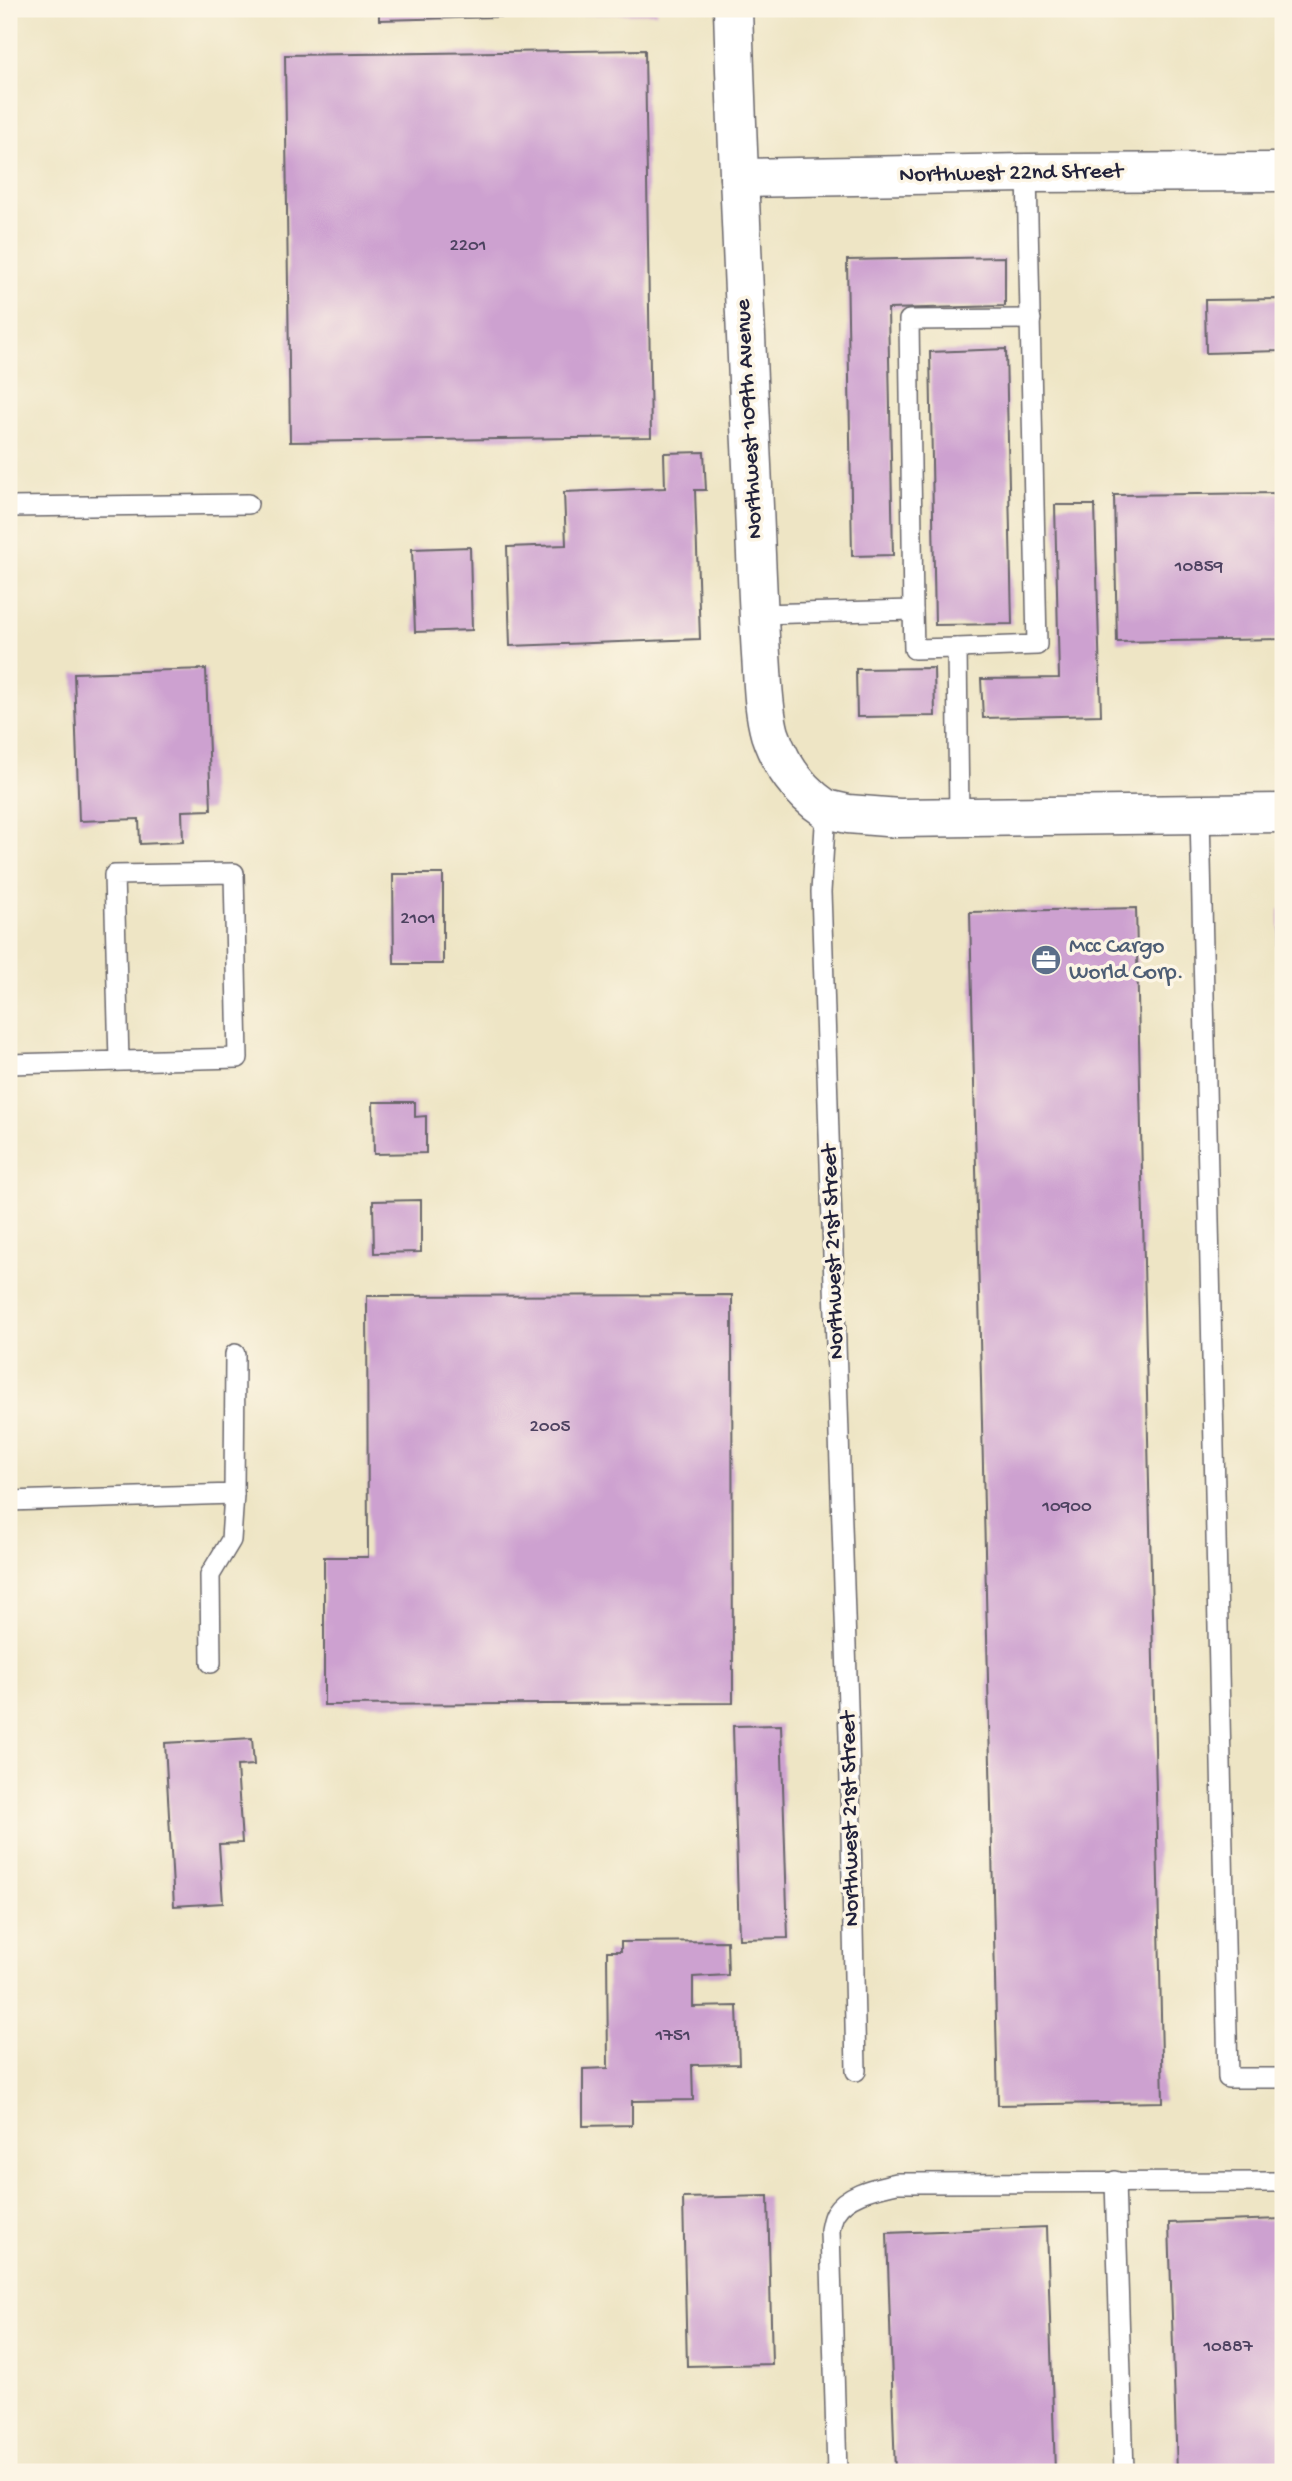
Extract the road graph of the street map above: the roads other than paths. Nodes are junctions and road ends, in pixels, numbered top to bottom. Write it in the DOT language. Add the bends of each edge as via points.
graph roads {
  1 [pos="733,9"];
  2 [pos="1283,172"];
  3 [pos="1027,173"];
  4 [pos="738,178"];
  5 [pos="1031,319"];
  6 [pos="248,504"];
  7 [pos="9,507"];
  8 [pos="914,610"];
  9 [pos="759,614"];
  10 [pos="957,648"];
  11 [pos="826,808"];
  12 [pos="1283,813"];
  13 [pos="1200,814"];
  14 [pos="959,817"];
  15 [pos="119,1061"];
  16 [pos="9,1064"];
  17 [pos="236,1354"];
  18 [pos="234,1494"];
  19 [pos="9,1501"];
  20 [pos="211,1663"];
  21 [pos="856,2071"];
  22 [pos="1283,2078"];
  23 [pos="1115,2181"];
  24 [pos="1283,2182"];
  25 [pos="837,2472"];
  26 [pos="1124,2472"];
  1 -- 4 [label="street, Northwest 109th Avenue"];
  2 -- 3 [label="street, Northwest 22nd Street"];
  3 -- 4 [label="street, Northwest 22nd Street"];
  3 -- 5 [label="lane"];
  4 -- 9 [label="street, Northwest 109th Avenue"];
  5 -- 8 [label="lane" via="909,320"];
  5 -- 10 [label="lane" via="1037,645"];
  6 -- 7 [label="lane"];
  8 -- 9 [label="lane"];
  8 -- 10 [label="lane" via="914,649"];
  9 -- 11 [label="street, Northwest 109th Avenue" via="770,731 793,778"];
  10 -- 14 [label="lane"];
  11 -- 14 [label="street" via="874,817"];
  11 -- 21 [label="lane, Northwest 21st Street" via="821,892"];
  12 -- 13 [label="street"];
  13 -- 14 [label="street"];
  13 -- 22 [label="lane" via="1228,2078"];
  15 -- 15 [label="lane" via="238,1058 234,873 114,875"];
  15 -- 16 [label="lane"];
  17 -- 18 [label="lane"];
  18 -- 19 [label="lane"];
  18 -- 20 [label="lane" via="231,1540 209,1575"];
  23 -- 24 [label="lane"];
  23 -- 25 [label="lane" via="897,2183 849,2199 835,2213 830,2231"];
  23 -- 26 [label="lane"];
}
